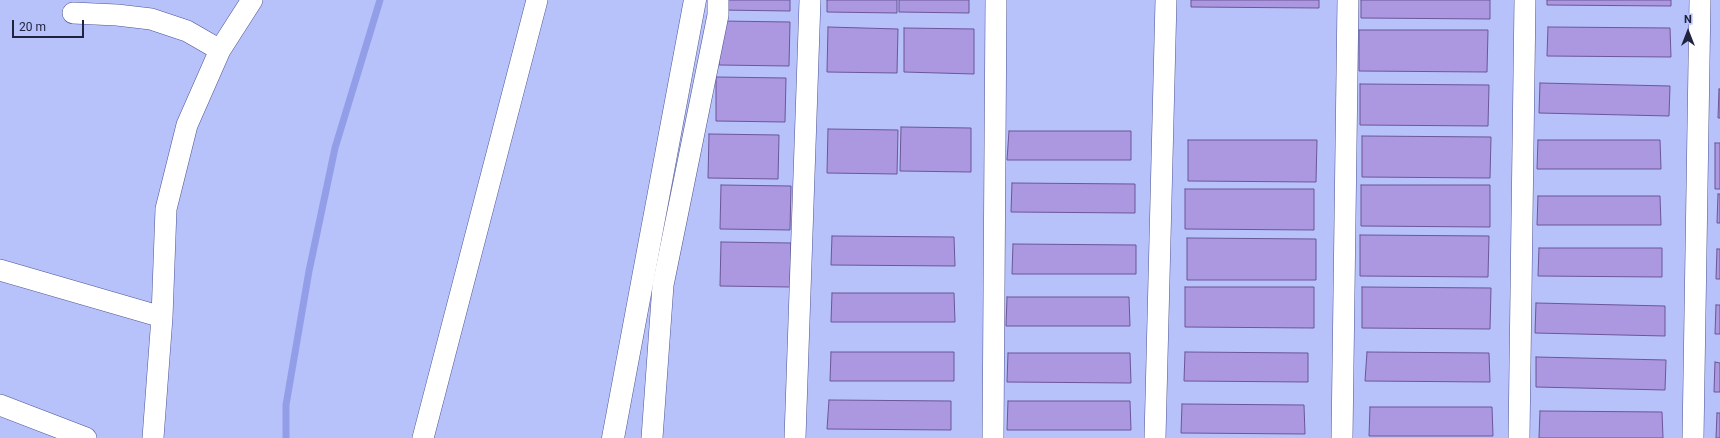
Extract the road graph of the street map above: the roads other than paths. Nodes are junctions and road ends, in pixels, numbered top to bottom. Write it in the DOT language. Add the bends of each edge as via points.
graph roads {
  1 [pos="252,0"];
  2 [pos="537,0"];
  3 [pos="695,0"];
  4 [pos="718,0"];
  5 [pos="810,0"];
  6 [pos="996,0"];
  7 [pos="1166,0"];
  8 [pos="1348,0"];
  9 [pos="1525,0"];
  10 [pos="1700,0"];
  11 [pos="73,13"];
  12 [pos="220,50"];
  13 [pos="0,270"];
  14 [pos="162,317"];
  15 [pos="0,405"];
  16 [pos="86,438"];
  17 [pos="153,438"];
  18 [pos="423,438"];
  19 [pos="613,438"];
  20 [pos="652,438"];
  21 [pos="795,438"];
  22 [pos="993,438"];
  23 [pos="1155,438"];
  24 [pos="1342,438"];
  25 [pos="1519,438"];
  26 [pos="1693,438"];
  1 -- 12 [label="street"];
  2 -- 18 [label="street"];
  3 -- 19 [label="street"];
  4 -- 20 [label="street" via="718,15 663,285"];
  5 -- 21 [label="street"];
  6 -- 22 [label="street"];
  7 -- 23 [label="street"];
  8 -- 24 [label="street"];
  9 -- 25 [label="street"];
  10 -- 26 [label="street"];
  11 -- 12 [label="street" via="151,19 187,31"];
  12 -- 14 [label="street" via="187,125 166,209"];
  13 -- 14 [label="street"];
  14 -- 17 [label="street"];
  15 -- 16 [label="street"];
}
